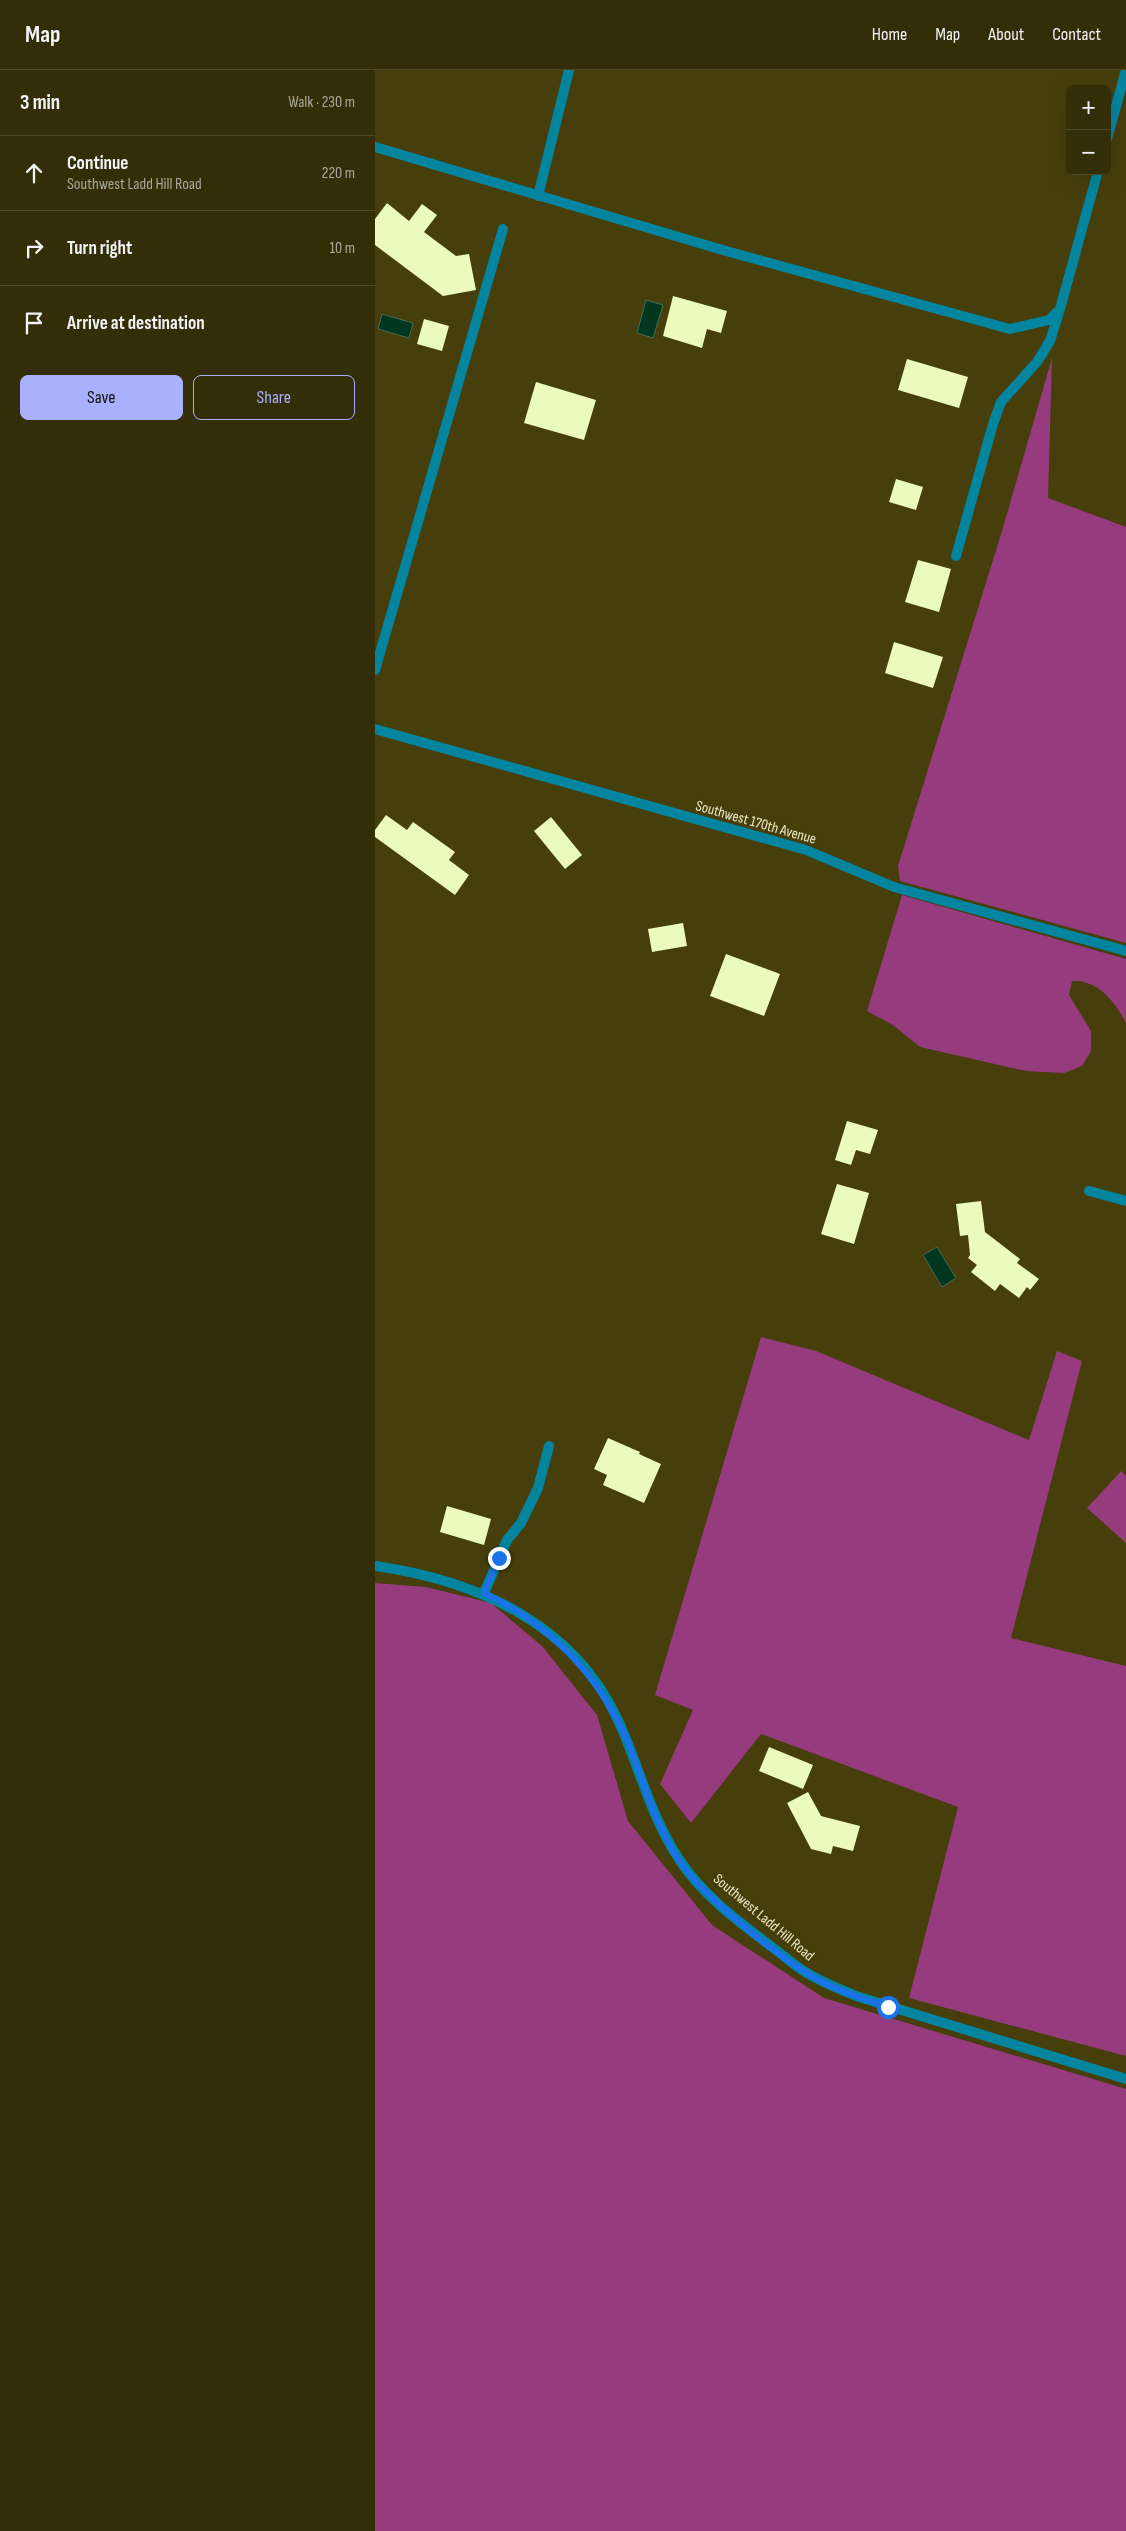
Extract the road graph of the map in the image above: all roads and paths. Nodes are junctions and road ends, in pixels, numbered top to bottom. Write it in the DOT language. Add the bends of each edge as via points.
graph roads {
  1 [pos="569,70"];
  2 [pos="1126,70"];
  3 [pos="1109,130"];
  4 [pos="375,146"];
  5 [pos="1097,175"];
  6 [pos="538,196"];
  7 [pos="503,229"];
  8 [pos="1060,309"];
  9 [pos="956,556"];
  10 [pos="375,670"];
  11 [pos="375,729"];
  12 [pos="1126,951"];
  13 [pos="1089,1191"];
  14 [pos="1126,1201"];
  15 [pos="549,1446"];
  16 [pos="375,1566"];
  17 [pos="484,1593"];
  18 [pos="1126,2079"];
  1 -- 6 [label="street"];
  2 -- 3 [label="street"];
  4 -- 6 [label="street"];
  5 -- 8 [label="street"];
  6 -- 8 [label="street" via="1010,329 1049,320"];
  7 -- 10 [label="street"];
  8 -- 9 [label="street" via="1050,342 1037,362 1001,402"];
  11 -- 12 [label="street, Southwest 170th Avenue" via="806,850 894,887"];
  13 -- 14 [label="street"];
  15 -- 17 [label="street" via="538,1488 521,1523 507,1540"];
  16 -- 17 [label="street, Southwest Ladd Hill Road" via="431,1577"];
  17 -- 18 [label="street, Southwest Ladd Hill Road" via="514,1608 539,1626 587,1672 616,1716 659,1825 680,1861 725,1908 800,1969 856,1996"];
}
